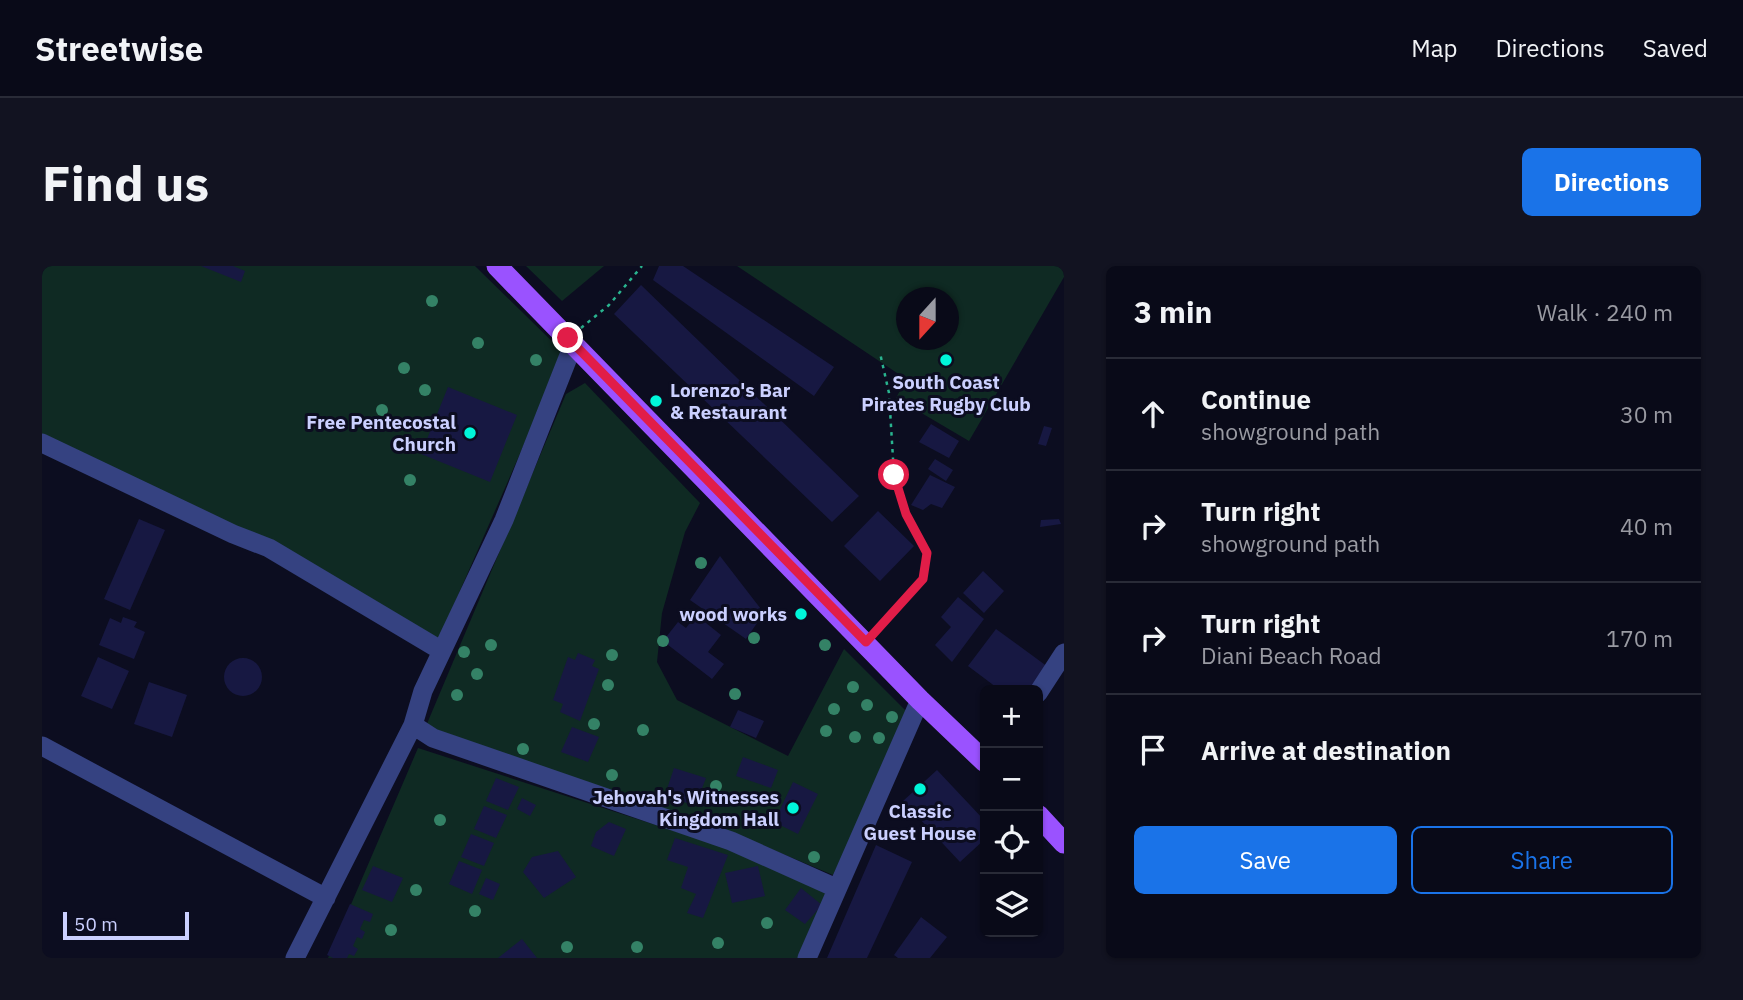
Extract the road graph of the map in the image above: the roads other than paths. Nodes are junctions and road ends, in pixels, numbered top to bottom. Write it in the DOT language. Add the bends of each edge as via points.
graph roads {
  1 [pos="497,266"];
  2 [pos="570,342"];
  3 [pos="42,443"];
  4 [pos="442,651"];
  5 [pos="1064,653"];
  6 [pos="1043,685"];
  7 [pos="920,700"];
  8 [pos="413,725"];
  9 [pos="42,746"];
  10 [pos="980,757"];
  11 [pos="1043,820"];
  12 [pos="1064,843"];
  13 [pos="836,888"];
  14 [pos="326,898"];
  15 [pos="295,958"];
  16 [pos="807,958"];
  1 -- 2 [label="main road"];
  2 -- 4 [label="street" via="503,520"];
  2 -- 7 [label="main road"];
  3 -- 4 [label="street" via="269,548"];
  4 -- 8 [label="street"];
  5 -- 6 [label="street"];
  7 -- 10 [label="main road"];
  7 -- 13 [label="street"];
  8 -- 13 [label="street" via="433,738 731,841"];
  8 -- 14 [label="street"];
  9 -- 14 [label="street"];
  11 -- 12 [label="main road"];
  13 -- 16 [label="street"];
  14 -- 15 [label="street"];
}
